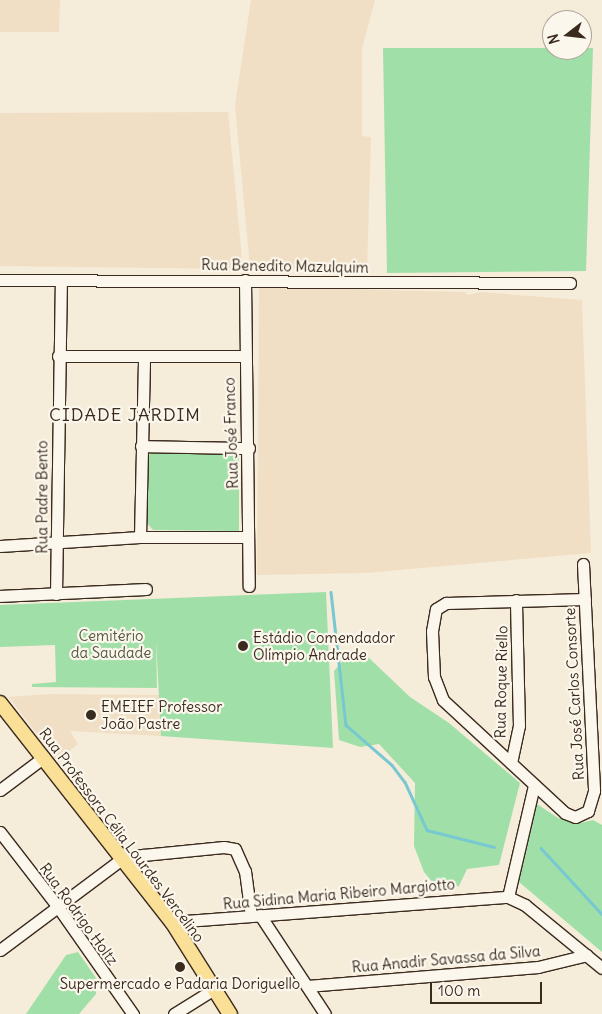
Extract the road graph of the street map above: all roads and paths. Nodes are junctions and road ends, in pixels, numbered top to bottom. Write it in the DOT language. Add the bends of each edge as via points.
graph roads {
  1 [pos="0,280"];
  2 [pos="61,280"];
  3 [pos="245,280"];
  4 [pos="570,283"];
  5 [pos="58,356"];
  6 [pos="245,356"];
  7 [pos="144,357"];
  8 [pos="141,446"];
  9 [pos="249,448"];
  10 [pos="248,537"];
  11 [pos="140,538"];
  12 [pos="56,544"];
  13 [pos="0,546"];
  14 [pos="583,564"];
  15 [pos="250,586"];
  16 [pos="146,589"];
  17 [pos="56,594"];
  18 [pos="0,596"];
  19 [pos="584,599"];
  20 [pos="516,600"];
  21 [pos="0,703"];
  22 [pos="44,757"];
  23 [pos="511,763"];
  24 [pos="534,785"];
  25 [pos="0,790"];
  26 [pos="0,832"];
  27 [pos="123,858"];
  28 [pos="508,897"];
  29 [pos="58,907"];
  30 [pos="255,915"];
  31 [pos="172,922"];
  32 [pos="0,950"];
  33 [pos="587,955"];
  34 [pos="602,968"];
  35 [pos="307,986"];
  36 [pos="214,989"];
  37 [pos="133,1014"];
  38 [pos="174,1014"];
  39 [pos="230,1014"];
  40 [pos="325,1014"];
  1 -- 2 [label="street, Rua Benedito Mazulquim"];
  2 -- 3 [label="street, Rua Benedito Mazulquim"];
  2 -- 5 [label="street, Rua Padre Bento"];
  3 -- 4 [label="street, Rua Benedito Mazulquim"];
  3 -- 6 [label="street, Rua José Franco"];
  5 -- 7 [label="street"];
  5 -- 12 [label="street, Rua Padre Bento"];
  6 -- 7 [label="street"];
  6 -- 9 [label="street, Rua José Franco"];
  7 -- 8 [label="street"];
  8 -- 9 [label="street"];
  8 -- 11 [label="street"];
  9 -- 10 [label="street, Rua José Franco"];
  10 -- 11 [label="street"];
  10 -- 15 [label="street, Rua José Franco"];
  11 -- 12 [label="street"];
  12 -- 13 [label="street"];
  12 -- 17 [label="street, Rua Padre Bento"];
  14 -- 19 [label="street, Rua José Carlos Consorte"];
  16 -- 17 [label="street"];
  17 -- 18 [label="street"];
  19 -- 20 [label="street"];
  19 -- 24 [label="street, Rua José Carlos Consorte" via="594,791 590,806 579,816 565,813"];
  20 -- 23 [label="street, Rua Roque Riello" via="519,726"];
  20 -- 23 [label="street" via="446,604 436,609 432,631 434,677 438,692 447,705"];
  21 -- 22 [label="main road, Rua Professora Célia Lourdes Vercelino"];
  22 -- 25 [label="street"];
  22 -- 27 [label="main road, Rua Professora Célia Lourdes Vercelino"];
  23 -- 24 [label="street"];
  24 -- 28 [label="street"];
  26 -- 29 [label="street, Rua Rodrigo Holtz"];
  27 -- 29 [label="street"];
  27 -- 30 [label="street" via="224,847 235,849 245,871"];
  27 -- 31 [label="main road, Rua Professora Célia Lourdes Vercelino"];
  28 -- 30 [label="street, Rua Sidina Maria Ribeiro Margiotto"];
  28 -- 33 [label="street" via="525,905"];
  29 -- 32 [label="street"];
  29 -- 37 [label="street, Rua Rodrigo Holtz"];
  30 -- 31 [label="street, Rua Sidina Maria Ribeiro Margiotto"];
  30 -- 35 [label="street"];
  31 -- 36 [label="main road, Rua Professora Célia Lourdes Vercelino"];
  33 -- 34 [label="street"];
  33 -- 35 [label="street, Rua Anadir Savassa da Silva" via="538,967"];
  35 -- 40 [label="street"];
  36 -- 38 [label="street"];
  36 -- 39 [label="main road, Rua Professora Célia Lourdes Vercelino"];
}
